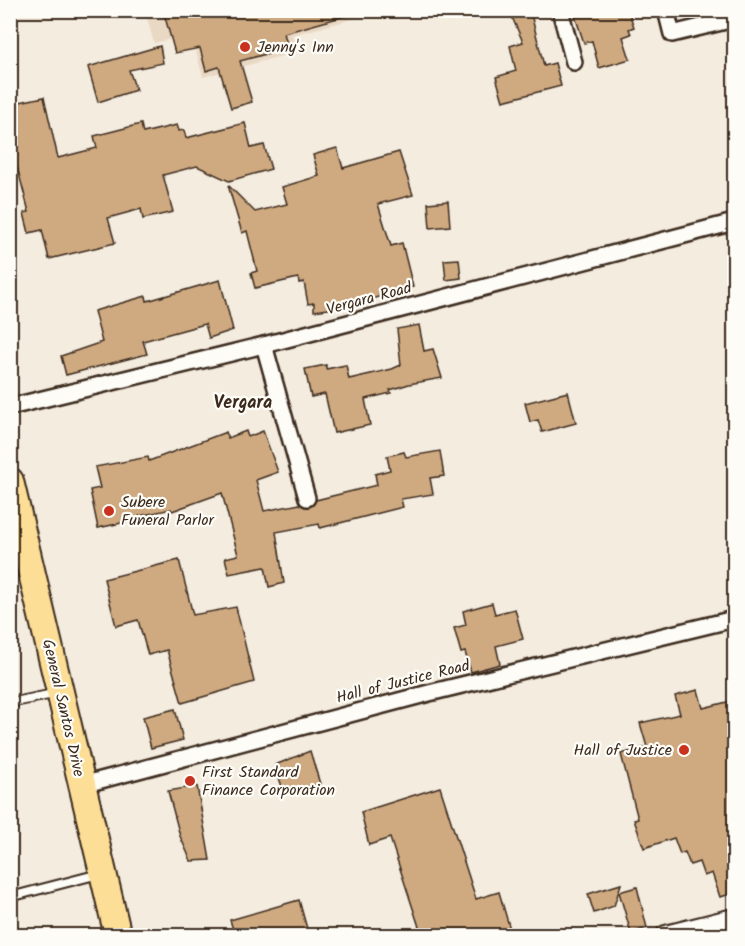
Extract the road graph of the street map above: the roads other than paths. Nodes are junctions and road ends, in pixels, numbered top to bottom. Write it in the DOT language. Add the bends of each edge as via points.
graph roads {
  1 [pos="560,10"];
  2 [pos="666,10"];
  3 [pos="735,19"];
  4 [pos="574,62"];
  5 [pos="735,222"];
  6 [pos="264,345"];
  7 [pos="10,407"];
  8 [pos="10,481"];
  9 [pos="307,498"];
  10 [pos="735,620"];
  11 [pos="59,693"];
  12 [pos="10,703"];
  13 [pos="82,786"];
  14 [pos="103,874"];
  15 [pos="10,897"];
  16 [pos="735,919"];
  17 [pos="118,936"];
  18 [pos="666,936"];
  1 -- 4 [label="street"];
  2 -- 3 [label="street" via="672,34"];
  5 -- 6 [label="street, Vergara Road"];
  6 -- 7 [label="street, Vergara Road"];
  6 -- 9 [label="street"];
  8 -- 11 [label="highway, General Santos Drive"];
  10 -- 13 [label="street, Hall of Justice Road" via="429,693"];
  11 -- 12 [label="lane"];
  11 -- 13 [label="highway, General Santos Drive"];
  13 -- 14 [label="highway, General Santos Drive"];
  14 -- 15 [label="lane"];
  14 -- 17 [label="highway, General Santos Drive"];
  16 -- 18 [label="street"];
}
